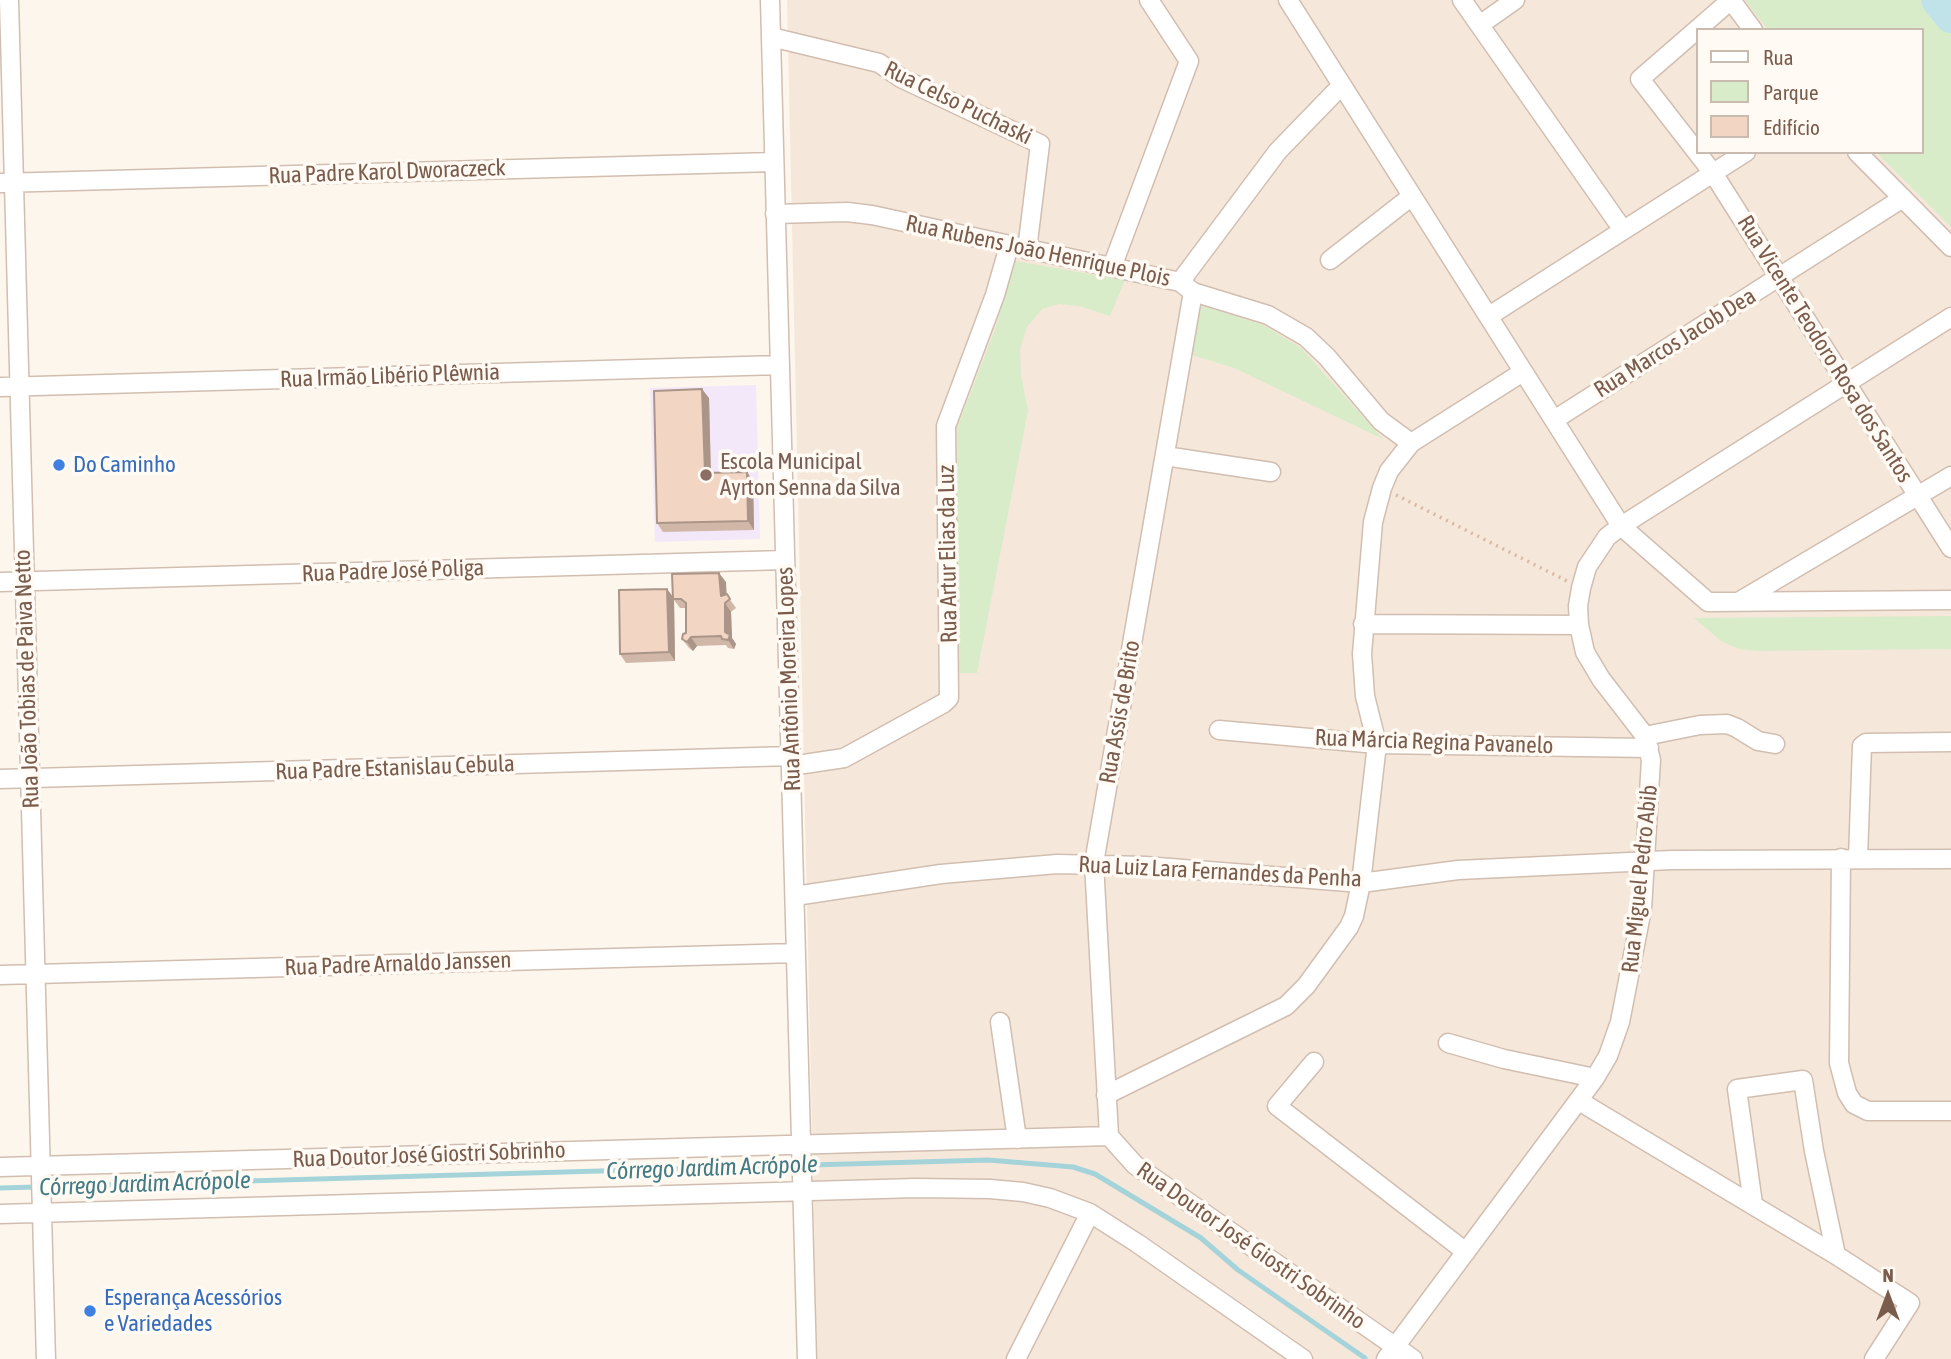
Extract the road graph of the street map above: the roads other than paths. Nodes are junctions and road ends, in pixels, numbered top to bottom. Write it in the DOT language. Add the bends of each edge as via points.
graph roads {
  1 [pos="9,0"];
  2 [pos="770,0"];
  3 [pos="1149,0"];
  4 [pos="1288,0"];
  5 [pos="1462,0"];
  6 [pos="1515,0"];
  7 [pos="1731,0"];
  8 [pos="1481,24"];
  9 [pos="1699,28"];
  10 [pos="1752,28"];
  11 [pos="1696,30"];
  12 [pos="771,37"];
  13 [pos="1342,85"];
  14 [pos="1696,151"];
  15 [pos="1698,154"];
  16 [pos="1743,154"];
  17 [pos="1859,154"];
  18 [pos="774,162"];
  19 [pos="1713,173"];
  20 [pos="7,183"];
  21 [pos="1412,196"];
  22 [pos="1903,198"];
  23 [pos="775,214"];
  24 [pos="1623,230"];
  25 [pos="1009,246"];
  26 [pos="1951,247"];
  27 [pos="1027,250"];
  28 [pos="1330,260"];
  29 [pos="1112,267"];
  30 [pos="1780,277"];
  31 [pos="1187,287"];
  32 [pos="1489,316"];
  33 [pos="1951,317"];
  34 [pos="780,365"];
  35 [pos="1523,372"];
  36 [pos="1847,383"];
  37 [pos="19,386"];
  38 [pos="0,387"];
  39 [pos="1554,420"];
  40 [pos="1411,443"];
  41 [pos="1165,456"];
  42 [pos="1271,472"];
  43 [pos="1951,476"];
  44 [pos="1918,496"];
  45 [pos="1621,526"];
  46 [pos="1951,548"];
  47 [pos="785,560"];
  48 [pos="0,582"];
  49 [pos="25,582"];
  50 [pos="1951,600"];
  51 [pos="1740,601"];
  52 [pos="1363,624"];
  53 [pos="1579,625"];
  54 [pos="1219,730"];
  55 [pos="1647,742"];
  56 [pos="1951,742"];
  57 [pos="1377,744"];
  58 [pos="1775,744"];
  59 [pos="791,761"];
  60 [pos="30,778"];
  61 [pos="0,779"];
  62 [pos="1849,858"];
  63 [pos="1951,859"];
  64 [pos="1646,862"];
  65 [pos="1094,863"];
  66 [pos="1361,883"];
  67 [pos="795,896"];
  68 [pos="796,953"];
  69 [pos="35,974"];
  70 [pos="0,975"];
  71 [pos="1000,1021"];
  72 [pos="1448,1043"];
  73 [pos="1314,1062"];
  74 [pos="1595,1079"];
  75 [pos="1106,1095"];
  76 [pos="1580,1101"];
  77 [pos="1951,1111"];
  78 [pos="1109,1136"];
  79 [pos="1017,1139"];
  80 [pos="802,1144"];
  81 [pos="40,1166"];
  82 [pos="0,1167"];
  83 [pos="803,1193"];
  84 [pos="1753,1204"];
  85 [pos="42,1213"];
  86 [pos="1090,1213"];
  87 [pos="0,1214"];
  88 [pos="1466,1252"];
  89 [pos="1836,1255"];
  90 [pos="1391,1353"];
  91 [pos="46,1359"];
  92 [pos="807,1359"];
  93 [pos="1016,1359"];
  94 [pos="1303,1359"];
  95 [pos="1413,1359"];
  96 [pos="1874,1359"];
  1 -- 20 [label="street, Rua João Tobias de Paiva Netto"];
  2 -- 12 [label="street, Rua Antônio Moreira Lopes"];
  3 -- 29 [label="street" via="1189,61"];
  4 -- 13 [label="street"];
  5 -- 8 [label="street"];
  6 -- 8 [label="street"];
  7 -- 9 [label="street, Rua Vicente Teodoro Rosa dos Santos"];
  7 -- 10 [label="street"];
  8 -- 24 [label="street"];
  11 -- 14 [label="street, Rua Vicente Teodoro Rosa dos Santos" via="1640,79"];
  12 -- 18 [label="street, Rua Antônio Moreira Lopes"];
  12 -- 27 [label="street, Rua Celso Puchaski" via="879,63 901,78 1040,144"];
  13 -- 21 [label="street"];
  13 -- 31 [label="street, Rua Assis de Brito" via="1278,152"];
  15 -- 19 [label="street, Rua Vicente Teodoro Rosa dos Santos"];
  16 -- 19 [label="street"];
  17 -- 22 [label="street"];
  18 -- 20 [label="street, Rua Padre Karol Dworaczeck"];
  18 -- 23 [label="street, Rua Antônio Moreira Lopes"];
  19 -- 24 [label="street"];
  19 -- 30 [label="street, Rua Vicente Teodoro Rosa dos Santos"];
  20 -- 37 [label="street, Rua João Tobias de Paiva Netto"];
  21 -- 28 [label="street"];
  21 -- 32 [label="street"];
  22 -- 26 [label="street"];
  22 -- 30 [label="street, Rua Marcos Jacob Dea"];
  23 -- 25 [label="street, Rua Rubens João Henrique Plois" via="859,213"];
  23 -- 34 [label="street, Rua Antônio Moreira Lopes"];
  24 -- 32 [label="street"];
  25 -- 27 [label="street, Rua Rubens João Henrique Plois"];
  25 -- 59 [label="street, Rua Artur Elias da Luz" via="946,426 949,698 844,758"];
  27 -- 29 [label="street, Rua Rubens João Henrique Plois"];
  29 -- 31 [label="street, Rua Rubens João Henrique Plois"];
  30 -- 36 [label="street, Rua Vicente Teodoro Rosa dos Santos"];
  30 -- 39 [label="street, Rua Marcos Jacob Dea"];
  31 -- 40 [label="street, Rua Rubens João Henrique Plois" via="1268,316 1306,337 1381,421"];
  31 -- 41 [label="street, Rua Assis de Brito"];
  32 -- 35 [label="street"];
  33 -- 36 [label="street"];
  34 -- 37 [label="street, Rua Irmão Libério Plêwnia"];
  34 -- 47 [label="street, Rua Antônio Moreira Lopes"];
  35 -- 39 [label="street"];
  35 -- 40 [label="street"];
  36 -- 44 [label="street, Rua Vicente Teodoro Rosa dos Santos"];
  36 -- 45 [label="street"];
  37 -- 38 [label="street, Rua Irmão Libério Plêwnia"];
  37 -- 49 [label="street, Rua João Tobias de Paiva Netto"];
  39 -- 45 [label="street"];
  40 -- 52 [label="street" via="1381,488"];
  41 -- 42 [label="street"];
  41 -- 65 [label="street, Rua Assis de Brito"];
  43 -- 44 [label="street"];
  44 -- 46 [label="street, Rua Vicente Teodoro Rosa dos Santos"];
  44 -- 51 [label="street"];
  45 -- 51 [label="street" via="1708,602"];
  45 -- 53 [label="street" via="1607,537 1587,567"];
  47 -- 49 [label="street, Rua Padre José Poliga"];
  47 -- 59 [label="street, Rua Antônio Moreira Lopes"];
  48 -- 49 [label="street, Rua Padre José Poliga"];
  49 -- 60 [label="street, Rua João Tobias de Paiva Netto"];
  50 -- 51 [label="street"];
  52 -- 53 [label="street"];
  52 -- 57 [label="street" via="1362,675"];
  53 -- 55 [label="street" via="1592,667"];
  54 -- 57 [label="street, Rua Márcia Regina Pavanelo"];
  55 -- 57 [label="street, Rua Márcia Regina Pavanelo"];
  55 -- 58 [label="street, Rua Márcia Regina Pavanelo" via="1700,725 1727,724 1758,741"];
  55 -- 64 [label="street, Rua Miguel Pedro Abib" via="1651,776"];
  56 -- 62 [label="street" via="1866,743 1862,747"];
  57 -- 66 [label="street"];
  59 -- 60 [label="street, Rua Padre Estanislau Cebula"];
  59 -- 67 [label="street, Rua Antônio Moreira Lopes"];
  60 -- 61 [label="street, Rua Padre Estanislau Cebula"];
  60 -- 69 [label="street, Rua João Tobias de Paiva Netto"];
  62 -- 63 [label="street, Rua Luiz Lara Fernandes da Penha"];
  62 -- 64 [label="street, Rua Luiz Lara Fernandes da Penha"];
  62 -- 77 [label="street" via="1839,1063 1847,1093 1854,1104 1868,1111"];
  64 -- 66 [label="street, Rua Luiz Lara Fernandes da Penha" via="1458,870"];
  64 -- 74 [label="street, Rua Miguel Pedro Abib" via="1626,999 1615,1040"];
  65 -- 66 [label="street, Rua Luiz Lara Fernandes da Penha"];
  65 -- 67 [label="street, Rua Luiz Lara Fernandes da Penha" via="972,870"];
  65 -- 75 [label="street, Rua Assis de Brito"];
  66 -- 75 [label="street" via="1349,927 1296,998"];
  67 -- 68 [label="street, Rua Antônio Moreira Lopes"];
  68 -- 69 [label="street, Rua Padre Arnaldo Janssen"];
  68 -- 80 [label="street, Rua Antônio Moreira Lopes"];
  69 -- 70 [label="street, Rua Padre Arnaldo Janssen"];
  69 -- 81 [label="street, Rua João Tobias de Paiva Netto"];
  71 -- 79 [label="street"];
  72 -- 74 [label="street"];
  73 -- 88 [label="street" via="1277,1106"];
  74 -- 76 [label="street, Rua Miguel Pedro Abib"];
  75 -- 78 [label="street, Rua Assis de Brito"];
  76 -- 84 [label="street"];
  76 -- 88 [label="street, Rua Miguel Pedro Abib"];
  78 -- 79 [label="street, Rua Doutor José Giostri Sobrinho"];
  78 -- 90 [label="street, Rua Doutor José Giostri Sobrinho" via="1135,1165"];
  79 -- 80 [label="street, Rua Doutor José Giostri Sobrinho"];
  80 -- 81 [label="street, Rua Doutor José Giostri Sobrinho"];
  80 -- 83 [label="street, Rua Antônio Moreira Lopes"];
  81 -- 82 [label="street, Rua Doutor José Giostri Sobrinho"];
  81 -- 85 [label="street, Rua João Tobias de Paiva Netto"];
  83 -- 85 [label="street, Rua Doutor José Giostri Sobrinho"];
  83 -- 86 [label="street, Rua Doutor José Giostri Sobrinho" via="989,1189 1050,1198"];
  83 -- 92 [label="street, Rua Antônio Moreira Lopes"];
  84 -- 89 [label="street"];
  84 -- 89 [label="street" via="1737,1089 1803,1080"];
  85 -- 87 [label="street, Rua Doutor José Giostri Sobrinho"];
  85 -- 91 [label="street, Rua João Tobias de Paiva Netto"];
  86 -- 93 [label="street"];
  86 -- 94 [label="street, Rua Doutor José Giostri Sobrinho"];
  88 -- 90 [label="street, Rua Miguel Pedro Abib"];
  89 -- 96 [label="street" via="1910,1303"];
  90 -- 95 [label="street, Rua Doutor José Giostri Sobrinho"];
}
